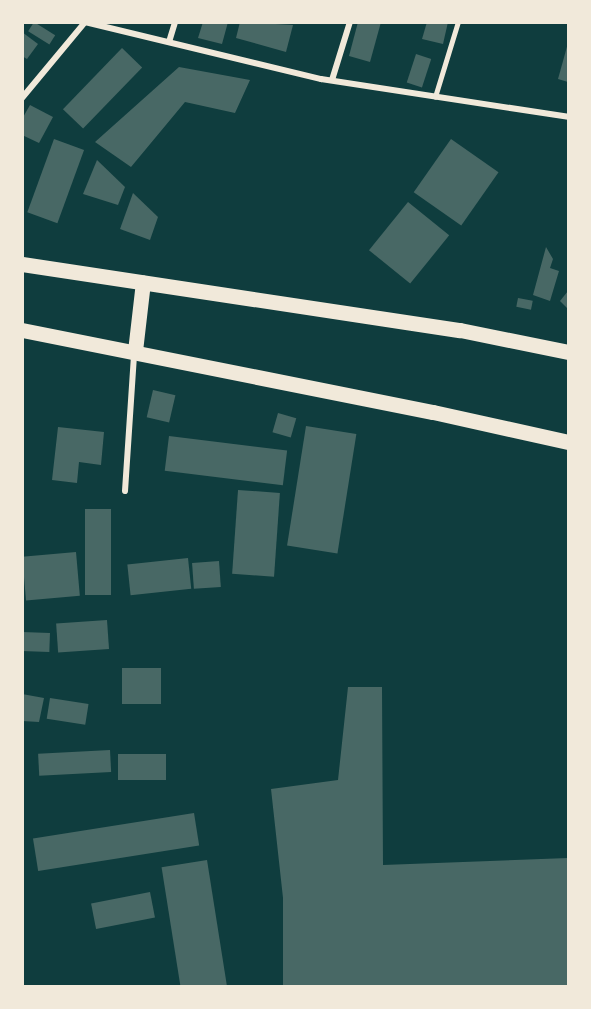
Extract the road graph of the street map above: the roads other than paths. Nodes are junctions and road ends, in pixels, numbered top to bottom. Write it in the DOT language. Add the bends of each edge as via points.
graph roads {
  1 [pos="85,22"];
  2 [pos="176,22"];
  3 [pos="350,22"];
  4 [pos="458,22"];
  5 [pos="169,42"];
  6 [pos="332,81"];
  7 [pos="435,97"];
  8 [pos="22,98"];
  9 [pos="568,117"];
  10 [pos="22,264"];
  11 [pos="143,282"];
  12 [pos="22,330"];
  13 [pos="135,351"];
  14 [pos="568,352"];
  15 [pos="568,442"];
  16 [pos="125,491"];
  1 -- 5 [label="street"];
  1 -- 8 [label="street"];
  2 -- 5 [label="street"];
  3 -- 6 [label="street"];
  4 -- 7 [label="lane"];
  5 -- 6 [label="street"];
  6 -- 7 [label="street"];
  7 -- 9 [label="street"];
  10 -- 11 [label="main road"];
  11 -- 13 [label="main road"];
  11 -- 14 [label="main road" via="460,330"];
  12 -- 13 [label="main road"];
  13 -- 15 [label="main road"];
  13 -- 16 [label="street"];
}
